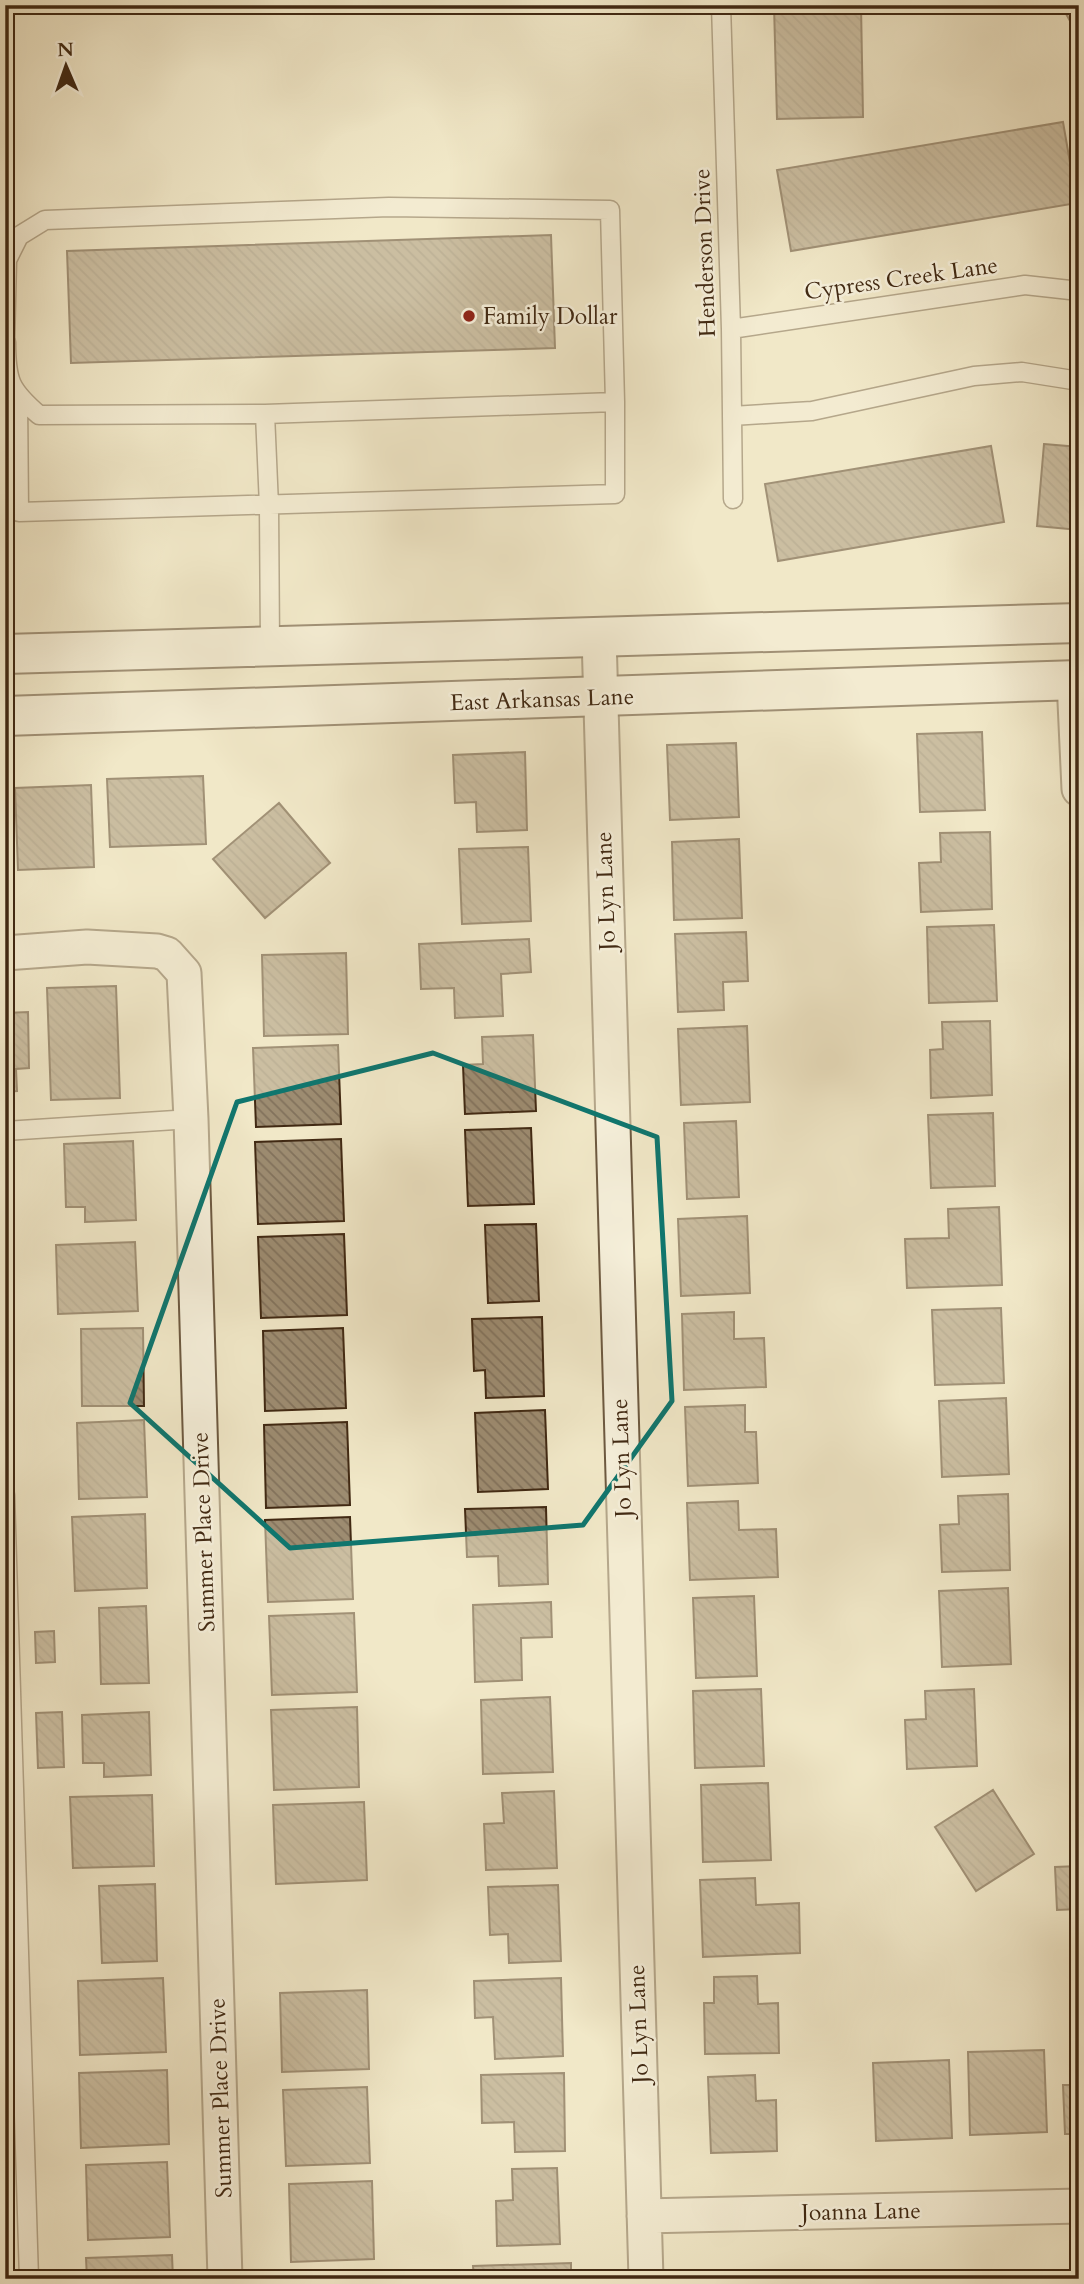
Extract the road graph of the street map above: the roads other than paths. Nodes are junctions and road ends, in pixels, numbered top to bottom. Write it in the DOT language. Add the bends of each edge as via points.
graph roads {
  1 [pos="721,5"];
  2 [pos="1079,291"];
  3 [pos="731,329"];
  4 [pos="6,342"];
  5 [pos="1079,381"];
  6 [pos="18,397"];
  7 [pos="615,402"];
  8 [pos="265,414"];
  9 [pos="732,416"];
  10 [pos="733,499"];
  11 [pos="269,506"];
  12 [pos="1079,622"];
  13 [pos="599,636"];
  14 [pos="270,646"];
  15 [pos="5,654"];
  16 [pos="1076,680"];
  17 [pos="599,697"];
  18 [pos="5,716"];
  19 [pos="1079,789"];
  20 [pos="5,953"];
  21 [pos="191,1119"];
  22 [pos="5,1131"];
  23 [pos="5,1495"];
  24 [pos="5,2112"];
  25 [pos="24,2112"];
  26 [pos="1079,2206"];
  27 [pos="644,2216"];
  28 [pos="29,2279"];
  29 [pos="225,2279"];
  30 [pos="646,2279"];
  1 -- 3 [label="lane, Henderson Drive"];
  2 -- 3 [label="lane, Cypress Creek Lane" via="1025,285"];
  3 -- 9 [label="lane, Henderson Drive"];
  4 -- 6 [label="lane" via="6,369"];
  4 -- 7 [label="lane" via="7,260 19,236 45,220 389,207 610,210"];
  5 -- 9 [label="lane" via="1022,372 974,376 812,411"];
  6 -- 8 [label="lane" via="39,415"];
  6 -- 11 [label="lane" via="19,512"];
  7 -- 8 [label="lane"];
  7 -- 11 [label="lane" via="615,494"];
  8 -- 11 [label="lane"];
  9 -- 10 [label="lane, Henderson Drive"];
  11 -- 14 [label="lane"];
  12 -- 13 [label="main road"];
  13 -- 14 [label="main road"];
  13 -- 17 [label="street, Jo Lyn Lane"];
  14 -- 15 [label="main road"];
  16 -- 17 [label="main road, East Arkansas Lane"];
  16 -- 19 [label="street"];
  17 -- 18 [label="main road, East Arkansas Lane"];
  17 -- 27 [label="street, Jo Lyn Lane"];
  20 -- 21 [label="street, Summer Place Drive" via="87,947 167,954 184,973"];
  21 -- 22 [label="lane"];
  21 -- 29 [label="street, Summer Place Drive"];
  23 -- 25 [label="lane"];
  24 -- 25 [label="lane"];
  25 -- 28 [label="lane"];
  26 -- 27 [label="street, Joanna Lane"];
  27 -- 30 [label="street, Jo Lyn Lane"];
}
